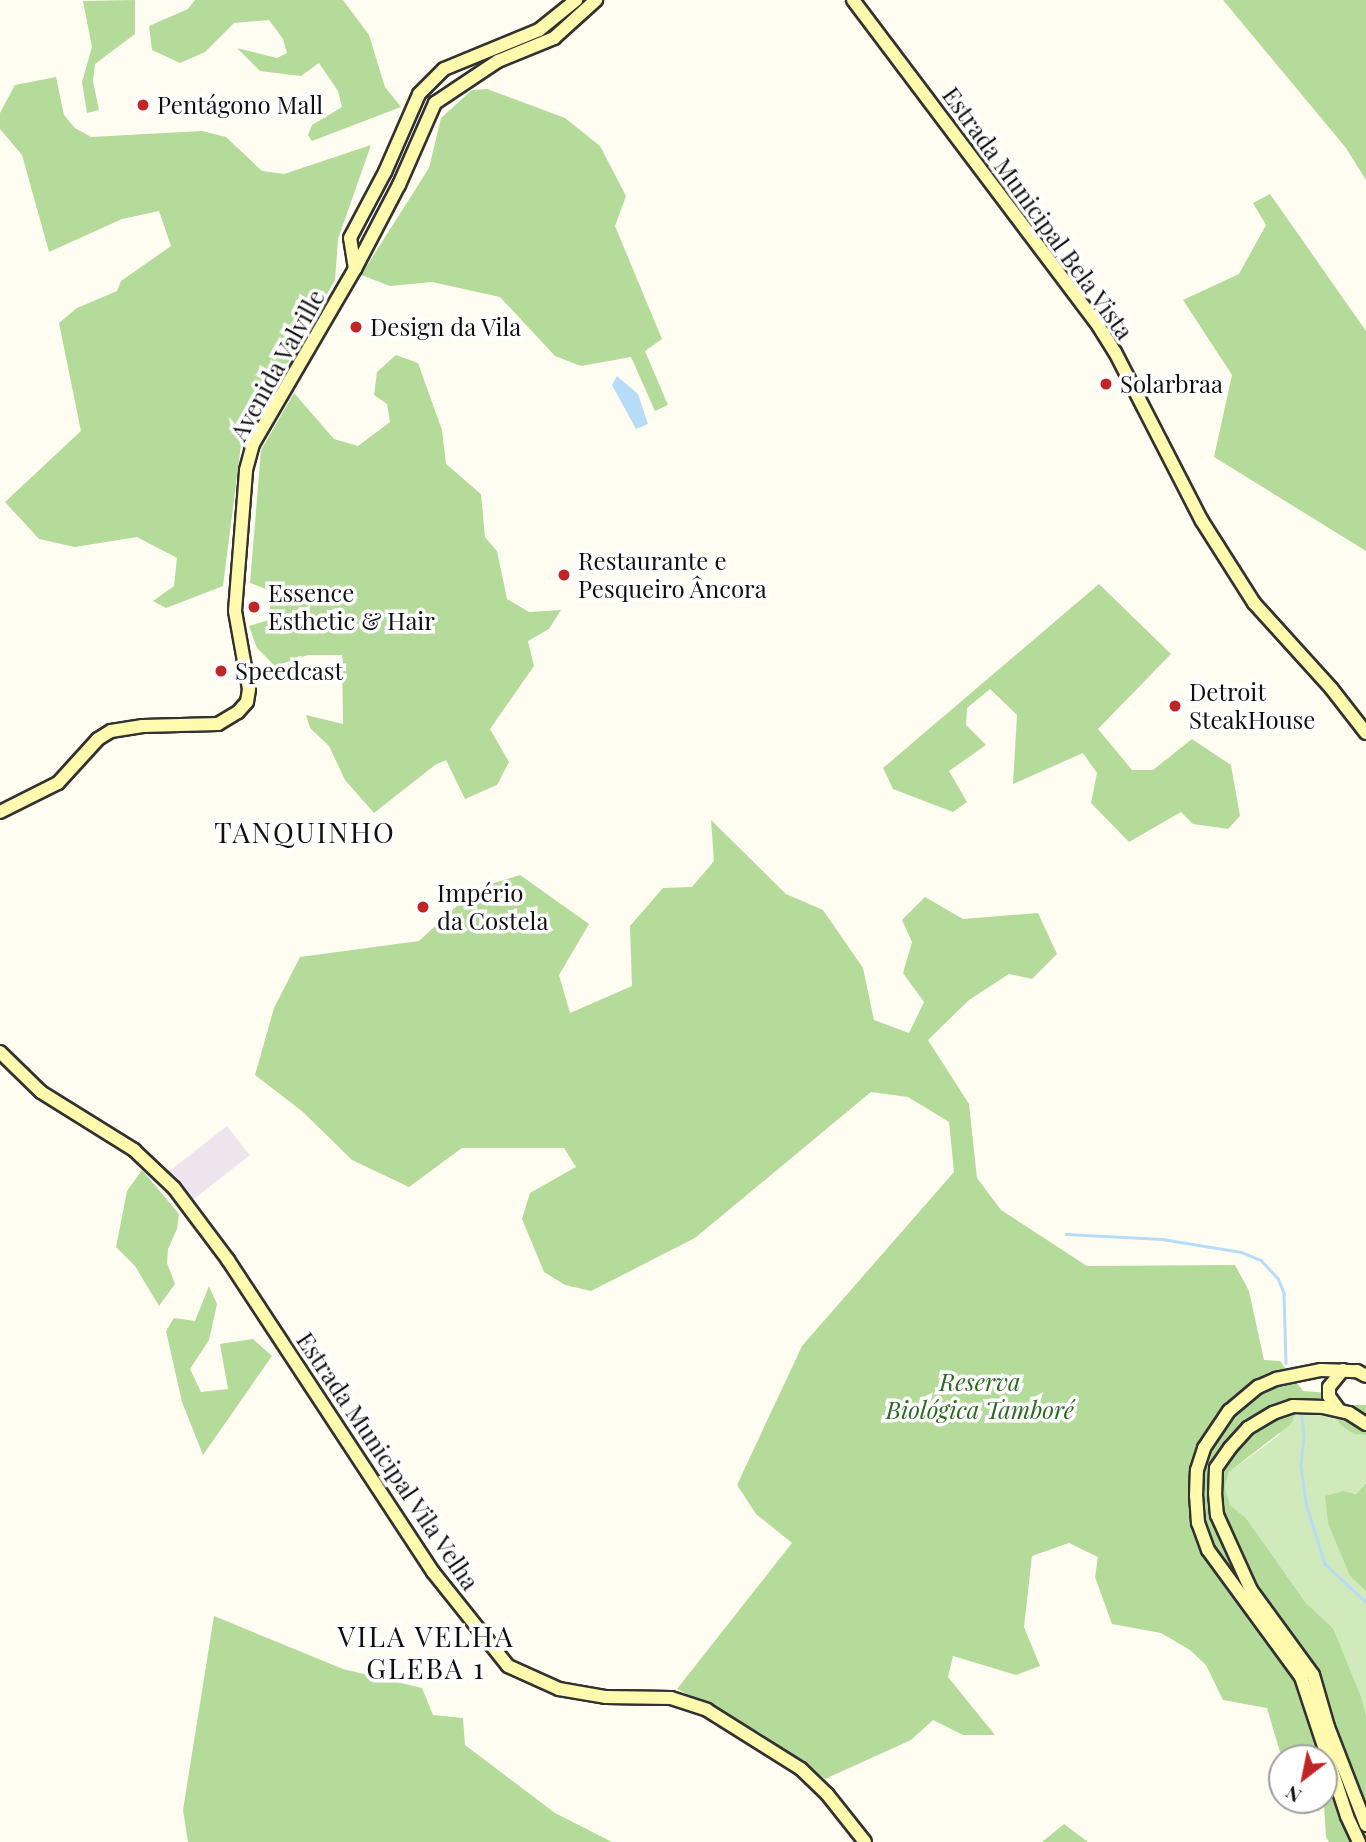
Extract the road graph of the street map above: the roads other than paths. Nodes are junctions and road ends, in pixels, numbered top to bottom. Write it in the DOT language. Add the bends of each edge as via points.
graph roads {
  1 [pos="576,0"];
  2 [pos="596,0"];
  3 [pos="853,0"];
  4 [pos="426,86"];
  5 [pos="416,98"];
  6 [pos="435,103"];
  7 [pos="369,202"];
  8 [pos="380,221"];
  9 [pos="355,269"];
  10 [pos="1366,733"];
  11 [pos="0,812"];
  12 [pos="0,1052"];
  13 [pos="1343,1370"];
  14 [pos="1366,1376"];
  15 [pos="1339,1410"];
  16 [pos="1364,1421"];
  17 [pos="1366,1825"];
  18 [pos="865,1842"];
  19 [pos="1359,1842"];
  1 -- 4 [label="main road" via="539,30 444,69"];
  2 -- 6 [label="main road" via="554,38 498,61"];
  3 -- 10 [label="main road, Estrada Municipal Bela Vista" via="1096,322 1202,521 1254,603"];
  4 -- 5 [label="main road"];
  4 -- 6 [label="main road" via="436,87"];
  5 -- 6 [label="main road" via="420,106"];
  5 -- 7 [label="main road"];
  6 -- 8 [label="main road, Avenida Valville"];
  7 -- 8 [label="main road" via="367,214"];
  7 -- 9 [label="main road" via="350,238"];
  8 -- 9 [label="main road, Avenida Valville"];
  9 -- 11 [label="main road, Avenida Valville" via="249,453 235,611 247,702 218,724 111,731 58,783"];
  12 -- 18 [label="main road, Estrada Municipal Vila Velha" via="41,1092 134,1150 174,1188 228,1260 433,1572 508,1665 559,1689 606,1697 671,1698 707,1710 801,1769"];
  13 -- 14 [label="main road"];
  13 -- 15 [label="main road" via="1329,1387"];
  13 -- 19 [label="main road" via="1276,1379 1243,1398 1204,1448 1196,1496 1198,1523 1208,1550 1301,1677"];
  15 -- 16 [label="main road"];
  15 -- 17 [label="main road" via="1293,1406 1259,1420 1222,1458 1216,1468 1214,1493 1217,1515 1251,1590 1313,1675"];
}
